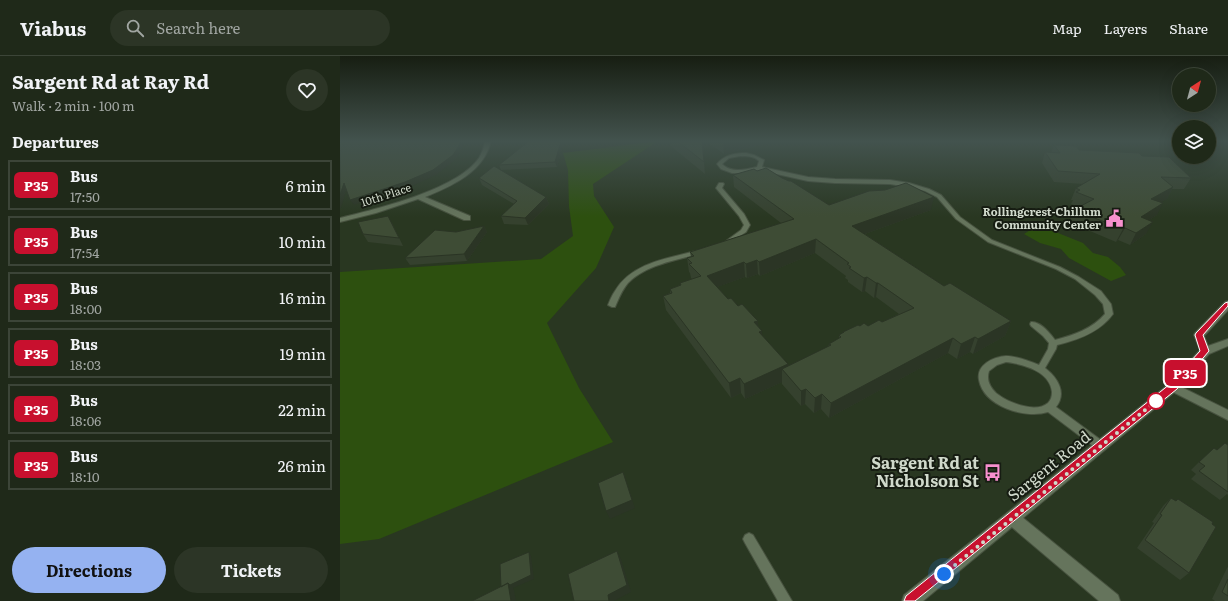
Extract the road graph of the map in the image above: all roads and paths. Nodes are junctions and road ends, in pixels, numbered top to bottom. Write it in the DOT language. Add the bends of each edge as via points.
graph roads {
  1 [pos="475,166"];
  2 [pos="722,166"];
  3 [pos="759,168"];
  4 [pos="721,184"];
  5 [pos="419,197"];
  6 [pos="467,218"];
  7 [pos="340,220"];
  8 [pos="719,245"];
  9 [pos="705,250"];
  10 [pos="1228,304"];
  11 [pos="612,305"];
  12 [pos="1034,324"];
  13 [pos="1228,342"];
  14 [pos="1053,344"];
  15 [pos="1205,351"];
  16 [pos="1040,370"];
  17 [pos="1173,387"];
  18 [pos="1049,407"];
  19 [pos="1228,415"];
  20 [pos="1101,446"];
  21 [pos="1012,518"];
  22 [pos="749,539"];
  23 [pos="785,601"];
  24 [pos="910,601"];
  25 [pos="1112,601"];
  1 -- 5 [label="street, 10th Place"];
  2 -- 3 [label="lane" via="732,171"];
  3 -- 14 [label="lane" via="808,179 890,182 927,190 939,196 958,218 990,241 1077,278 1098,293 1107,304 1109,314 1104,321 1072,339"];
  4 -- 8 [label="lane" via="719,188 742,215 747,225 738,237"];
  5 -- 6 [label="street"];
  5 -- 7 [label="street, 10th Place"];
  9 -- 11 [label="lane" via="638,272 622,283"];
  10 -- 15 [label="street" via="1199,335"];
  12 -- 14 [label="lane"];
  13 -- 15 [label="street, Sargent Road"];
  14 -- 16 [label="lane"];
  15 -- 17 [label="street, Sargent Road"];
  16 -- 18 [label="lane" via="1055,385 1057,394"];
  16 -- 18 [label="lane" via="1018,360 996,361 988,365 983,379 987,388 1004,403 1028,411"];
  17 -- 19 [label="street"];
  17 -- 20 [label="street, Sargent Road"];
  18 -- 20 [label="lane"];
  20 -- 21 [label="street, Sargent Road"];
  21 -- 24 [label="street, Sargent Road"];
  21 -- 25 [label="street"];
  22 -- 23 [label="lane"];
}
